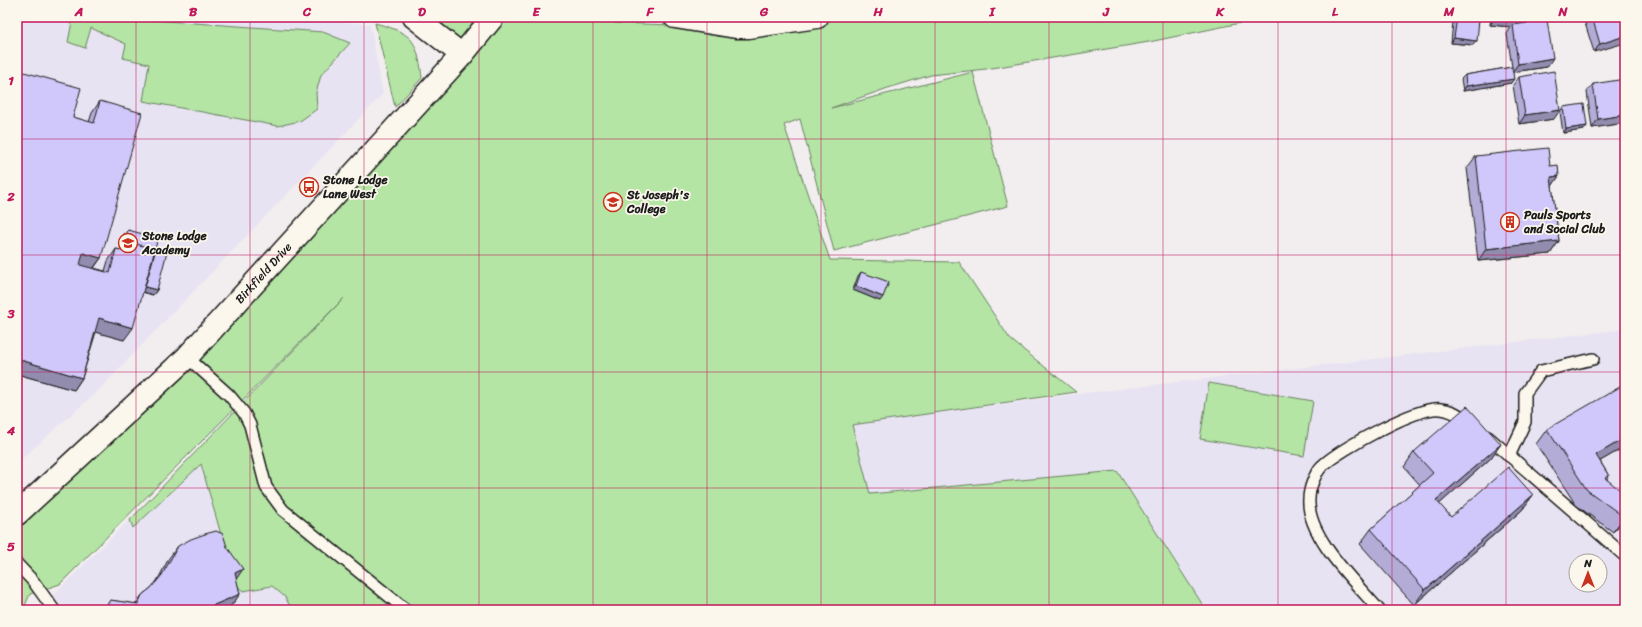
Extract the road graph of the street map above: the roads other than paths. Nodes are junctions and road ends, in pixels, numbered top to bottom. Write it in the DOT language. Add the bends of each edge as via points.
graph roads {
  1 [pos="414,17"];
  2 [pos="493,17"];
  3 [pos="675,17"];
  4 [pos="817,17"];
  5 [pos="462,55"];
  6 [pos="187,357"];
  7 [pos="1594,359"];
  8 [pos="1510,456"];
  9 [pos="17,514"];
  10 [pos="1625,556"];
  11 [pos="17,564"];
  12 [pos="54,610"];
  13 [pos="406,610"];
  14 [pos="1379,610"];
  1 -- 5 [label="street"];
  2 -- 5 [label="street, Birkfield Drive"];
  3 -- 4 [label="street" via="749,27"];
  5 -- 6 [label="street, Birkfield Drive"];
  6 -- 9 [label="street, Birkfield Drive"];
  6 -- 13 [label="lane" via="229,394 244,413 250,425 266,487 283,510"];
  7 -- 8 [label="lane" via="1541,371 1525,393 1525,422"];
  8 -- 10 [label="lane"];
  8 -- 14 [label="lane" via="1480,429 1455,412 1441,408 1424,410 1398,421 1322,467 1315,477 1309,499 1317,533 1338,563"];
  11 -- 12 [label="lane"];
}
